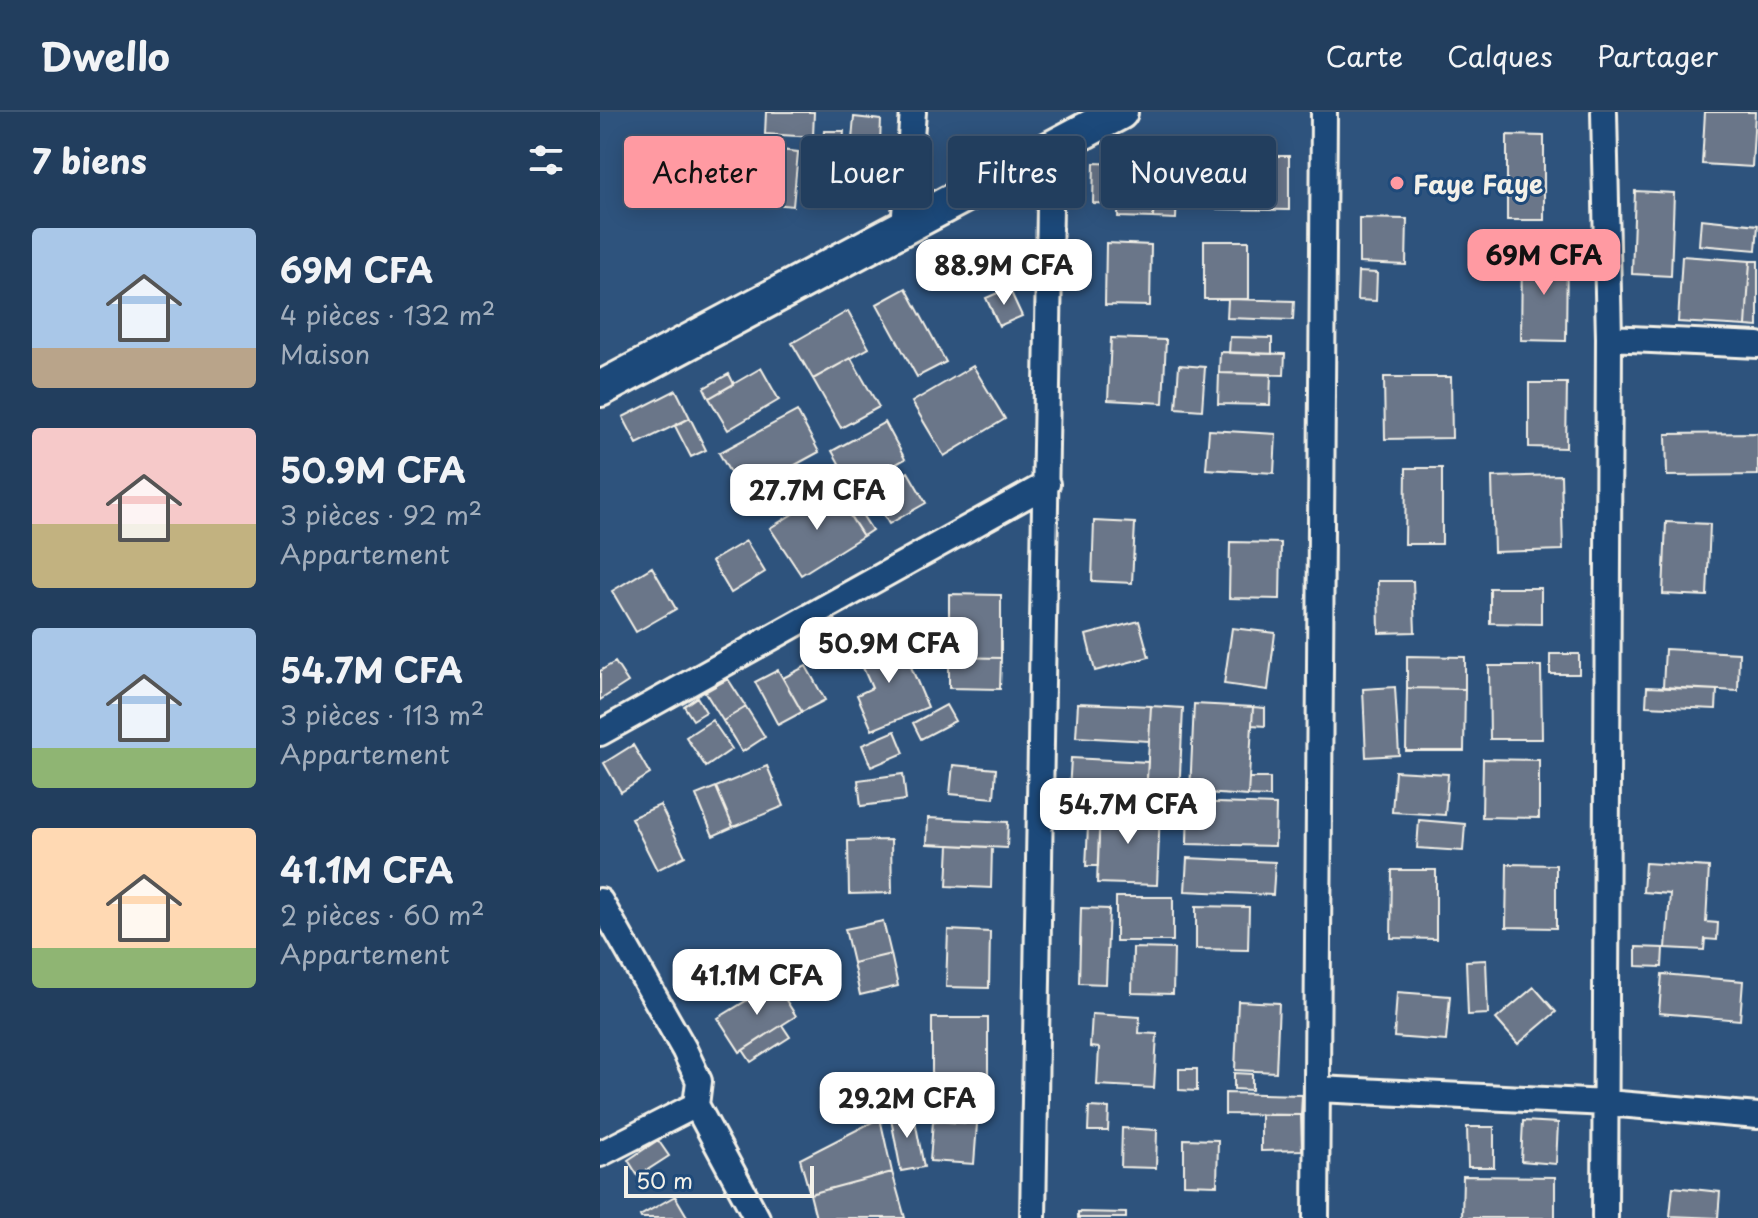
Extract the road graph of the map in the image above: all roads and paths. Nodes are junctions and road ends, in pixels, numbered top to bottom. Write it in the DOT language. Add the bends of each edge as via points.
graph roads {
  1 [pos="913,112"];
  2 [pos="1120,112"];
  3 [pos="1324,112"];
  4 [pos="1604,112"];
  5 [pos="1074,136"];
  6 [pos="948,203"];
  7 [pos="1050,208"];
  8 [pos="904,227"];
  9 [pos="1609,338"];
  10 [pos="1758,345"];
  11 [pos="600,389"];
  12 [pos="1047,484"];
  13 [pos="600,733"];
  14 [pos="600,901"];
  15 [pos="1318,1089"];
  16 [pos="1607,1103"];
  17 [pos="696,1105"];
  18 [pos="1758,1116"];
  19 [pos="600,1154"];
  20 [pos="757,1218"];
  21 [pos="1033,1218"];
  22 [pos="1316,1218"];
  23 [pos="1605,1218"];
  1 -- 8 [label="street"];
  2 -- 5 [label="street"];
  3 -- 15 [label="street"];
  4 -- 9 [label="street"];
  6 -- 8 [label="street"];
  7 -- 12 [label="street"];
  8 -- 11 [label="street"];
  9 -- 10 [label="street"];
  9 -- 16 [label="street"];
  12 -- 13 [label="street"];
  12 -- 21 [label="street"];
  14 -- 17 [label="street" via="684,1049 699,1081"];
  15 -- 16 [label="street"];
  15 -- 22 [label="street"];
  16 -- 18 [label="street"];
  16 -- 23 [label="street"];
  17 -- 19 [label="street"];
  17 -- 20 [label="street"];
}
